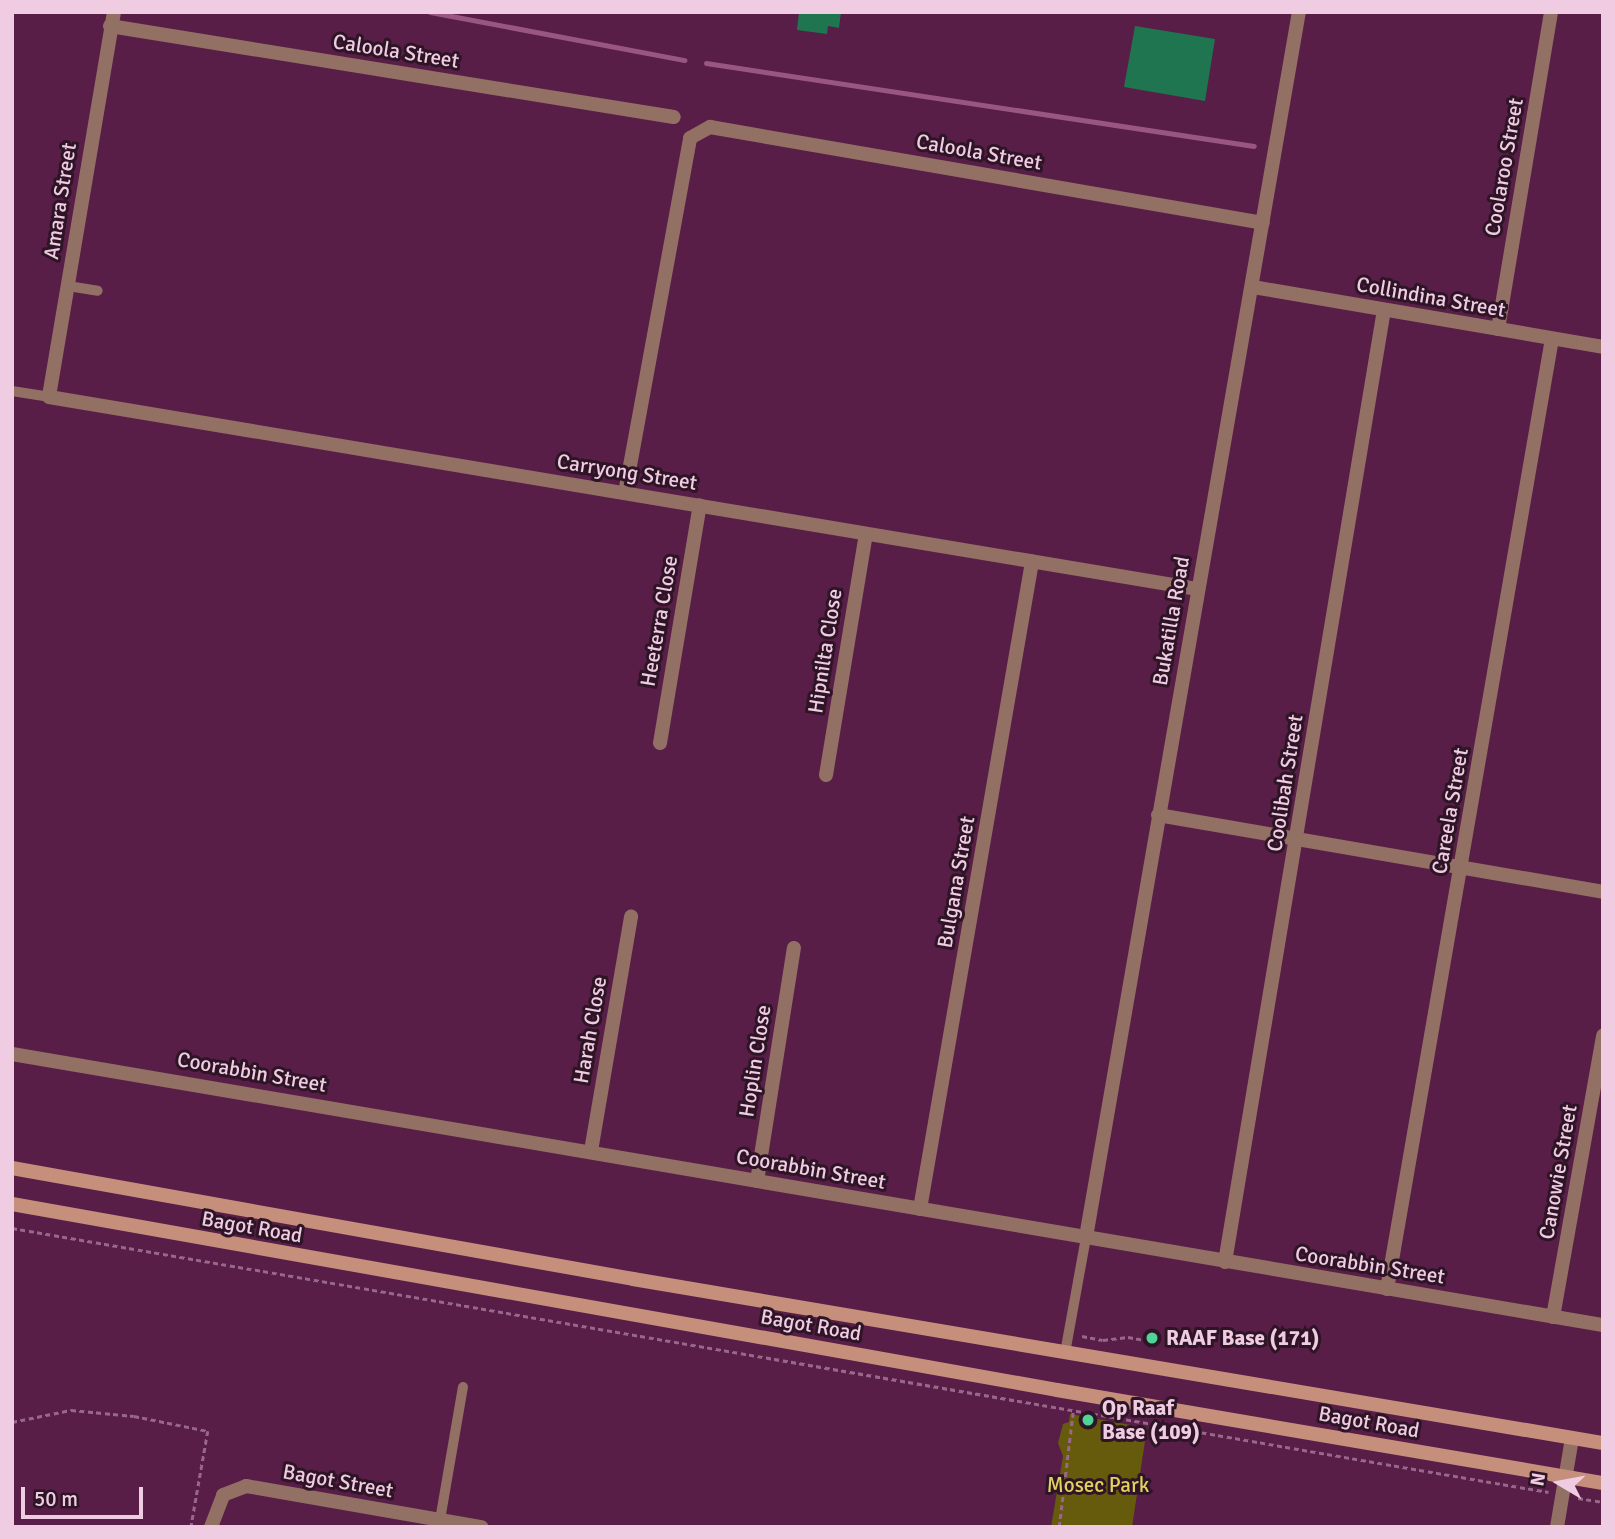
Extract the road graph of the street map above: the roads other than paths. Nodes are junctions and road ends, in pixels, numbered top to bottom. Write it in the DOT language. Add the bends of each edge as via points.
graph roads {
  1 [pos="1299,12"];
  2 [pos="1551,12"];
  3 [pos="112,19"];
  4 [pos="674,117"];
  5 [pos="1263,223"];
  6 [pos="68,286"];
  7 [pos="1252,287"];
  8 [pos="98,291"];
  9 [pos="1384,310"];
  10 [pos="1498,329"];
  11 [pos="1552,339"];
  12 [pos="1603,346"];
  13 [pos="12,391"];
  14 [pos="50,397"];
  15 [pos="625,493"];
  16 [pos="700,505"];
  17 [pos="866,534"];
  18 [pos="1032,562"];
  19 [pos="1198,589"];
  20 [pos="660,743"];
  21 [pos="826,775"];
  22 [pos="1158,815"];
  23 [pos="1297,839"];
  24 [pos="1462,867"];
  25 [pos="1603,892"];
  26 [pos="631,916"];
  27 [pos="794,948"];
  28 [pos="1603,1035"];
  29 [pos="12,1054"];
  30 [pos="591,1151"];
  31 [pos="12,1168"];
  32 [pos="757,1181"];
  33 [pos="12,1204"];
  34 [pos="920,1209"];
  35 [pos="1086,1237"];
  36 [pos="1225,1262"];
  37 [pos="1387,1289"];
  38 [pos="1553,1317"];
  39 [pos="1603,1325"];
  40 [pos="1065,1353"];
  41 [pos="463,1387"];
  42 [pos="1572,1438"];
  43 [pos="1603,1443"];
  44 [pos="1566,1476"];
  45 [pos="1603,1483"];
  46 [pos="440,1520"];
  47 [pos="211,1527"];
  48 [pos="481,1527"];
  49 [pos="1557,1527"];
  1 -- 5 [label="street, Bukatilla Road"];
  2 -- 10 [label="street, Coolaroo Street"];
  3 -- 4 [label="street, Caloola Street"];
  3 -- 6 [label="street, Amara Street"];
  5 -- 7 [label="street, Bukatilla Road"];
  5 -- 15 [label="street, Caloola Street" via="710,127 690,138"];
  6 -- 8 [label="lane"];
  6 -- 14 [label="street, Amara Street"];
  7 -- 9 [label="street, Collindina Street"];
  7 -- 19 [label="street, Bukatilla Road"];
  9 -- 10 [label="street, Collindina Street"];
  9 -- 23 [label="street, Coolibah Street"];
  10 -- 11 [label="street, Collindina Street"];
  11 -- 12 [label="street, Collindina Street"];
  11 -- 24 [label="street, Careela Street"];
  13 -- 14 [label="lane"];
  14 -- 15 [label="street, Carryong Street"];
  15 -- 16 [label="street, Carryong Street"];
  16 -- 17 [label="street, Carryong Street"];
  16 -- 20 [label="street, Heeterra Close"];
  17 -- 18 [label="street, Carryong Street"];
  17 -- 21 [label="street, Hipnilta Close"];
  18 -- 19 [label="street, Carryong Street"];
  18 -- 34 [label="street, Bulgana Street"];
  19 -- 22 [label="street, Bukatilla Road"];
  22 -- 23 [label="street"];
  22 -- 35 [label="street, Bukatilla Road"];
  23 -- 24 [label="street"];
  23 -- 36 [label="street, Coolibah Street"];
  24 -- 25 [label="street"];
  24 -- 37 [label="street, Careela Street"];
  26 -- 30 [label="street, Harah Close"];
  27 -- 32 [label="street, Hoplin Close"];
  28 -- 38 [label="street, Canowie Street"];
  29 -- 30 [label="street, Coorabbin Street"];
  30 -- 32 [label="street, Coorabbin Street"];
  31 -- 40 [label="main road, Bagot Road"];
  32 -- 34 [label="street, Coorabbin Street"];
  33 -- 44 [label="main road, Bagot Road"];
  34 -- 35 [label="street, Coorabbin Street"];
  35 -- 36 [label="street, Coorabbin Street"];
  35 -- 40 [label="lane"];
  36 -- 37 [label="street, Coorabbin Street"];
  37 -- 38 [label="street, Coorabbin Street"];
  38 -- 39 [label="street, Coorabbin Street"];
  40 -- 42 [label="main road, Bagot Road"];
  41 -- 46 [label="lane"];
  42 -- 43 [label="main road, Bagot Road"];
  42 -- 44 [label="street"];
  44 -- 45 [label="main road, Bagot Road"];
  44 -- 49 [label="street"];
  46 -- 47 [label="street, Bagot Street" via="246,1486 223,1495"];
  46 -- 48 [label="street, Bagot Street"];
}
